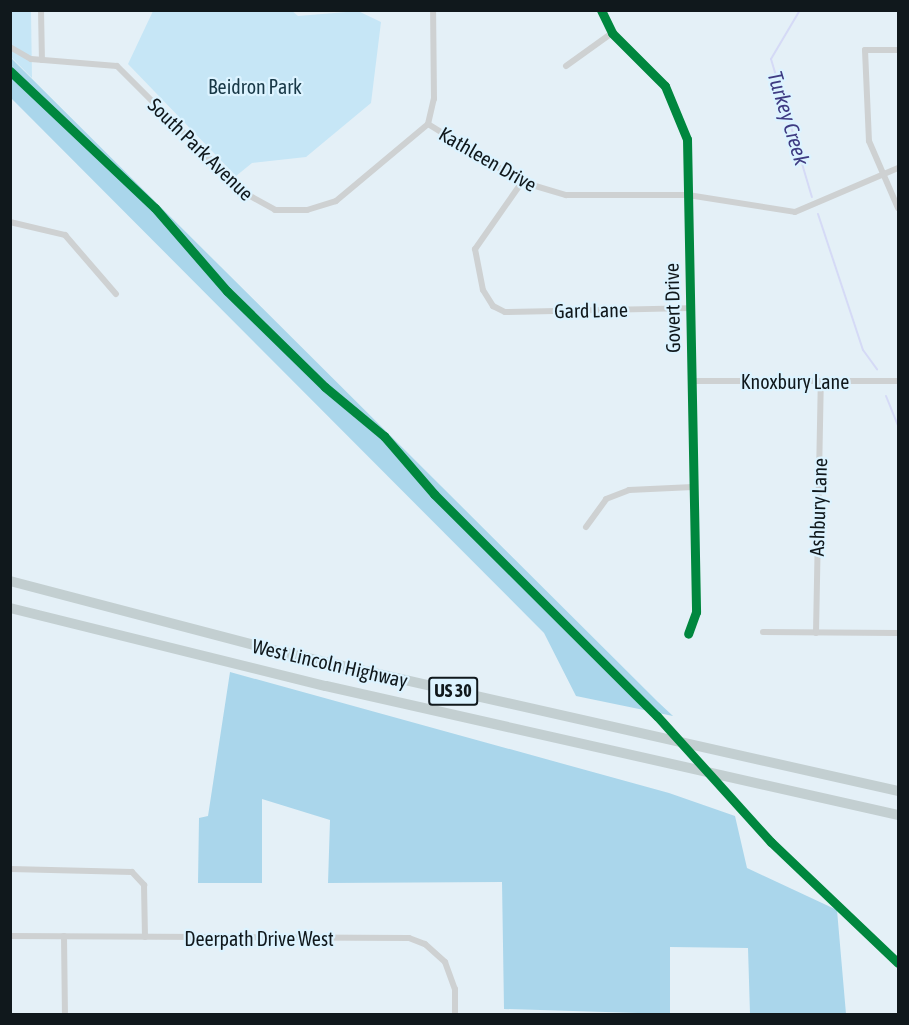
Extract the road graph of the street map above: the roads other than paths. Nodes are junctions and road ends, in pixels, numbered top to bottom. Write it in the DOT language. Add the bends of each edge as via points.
graph roads {
  1 [pos="41,10"];
  2 [pos="433,10"];
  3 [pos="601,10"];
  4 [pos="612,33"];
  5 [pos="10,47"];
  6 [pos="898,50"];
  7 [pos="42,60"];
  8 [pos="566,66"];
  9 [pos="428,124"];
  10 [pos="898,168"];
  11 [pos="883,174"];
  12 [pos="522,182"];
  13 [pos="688,195"];
  14 [pos="898,208"];
  15 [pos="10,222"];
  16 [pos="116,294"];
  17 [pos="690,308"];
  18 [pos="692,381"];
  19 [pos="898,381"];
  20 [pos="821,382"];
  21 [pos="693,487"];
  22 [pos="586,527"];
  23 [pos="10,581"];
  24 [pos="10,608"];
  25 [pos="763,632"];
  26 [pos="816,633"];
  27 [pos="898,633"];
  28 [pos="688,634"];
  29 [pos="898,791"];
  30 [pos="898,815"];
  31 [pos="10,869"];
  32 [pos="10,936"];
  33 [pos="64,936"];
  34 [pos="145,937"];
  35 [pos="65,1014"];
  36 [pos="455,1014"];
  1 -- 7 [label="street"];
  2 -- 9 [label="street" via="434,99"];
  3 -- 4 [label="street, Govert Drive"];
  4 -- 8 [label="street"];
  4 -- 13 [label="street, Govert Drive" via="665,86 681,116"];
  5 -- 7 [label="street, South Park Avenue" via="22,56"];
  6 -- 11 [label="street" via="865,50 869,141"];
  7 -- 9 [label="street, South Park Avenue" via="117,66 243,192 275,210 307,210 336,201"];
  9 -- 12 [label="street, Kathleen Drive"];
  10 -- 11 [label="street, Kathleen Drive"];
  11 -- 13 [label="street, Kathleen Drive" via="795,212"];
  11 -- 14 [label="street"];
  12 -- 13 [label="street, Kathleen Drive" via="566,195"];
  12 -- 17 [label="street, Gard Lane" via="475,249 483,290 493,306 505,312"];
  13 -- 17 [label="street, Govert Drive"];
  15 -- 16 [label="street" via="64,235"];
  17 -- 18 [label="street, Govert Drive"];
  18 -- 20 [label="street, Knoxbury Lane"];
  18 -- 21 [label="street, Govert Drive"];
  19 -- 20 [label="street, Knoxbury Lane"];
  20 -- 26 [label="street, Ashbury Lane"];
  21 -- 22 [label="street" via="629,490 606,498"];
  21 -- 28 [label="street, Govert Drive" via="696,612"];
  23 -- 29 [label="main road, West Lincoln Highway / US 30" via="325,663"];
  24 -- 30 [label="main road, West Lincoln Highway / US 30" via="319,685"];
  25 -- 26 [label="street"];
  26 -- 27 [label="street"];
  31 -- 34 [label="street" via="132,872 144,885"];
  32 -- 33 [label="street, Deerpath Drive West"];
  33 -- 34 [label="street, Deerpath Drive West"];
  33 -- 35 [label="street"];
  34 -- 36 [label="street, Deerpath Drive West" via="409,938 426,944 445,962 455,989"];
}
